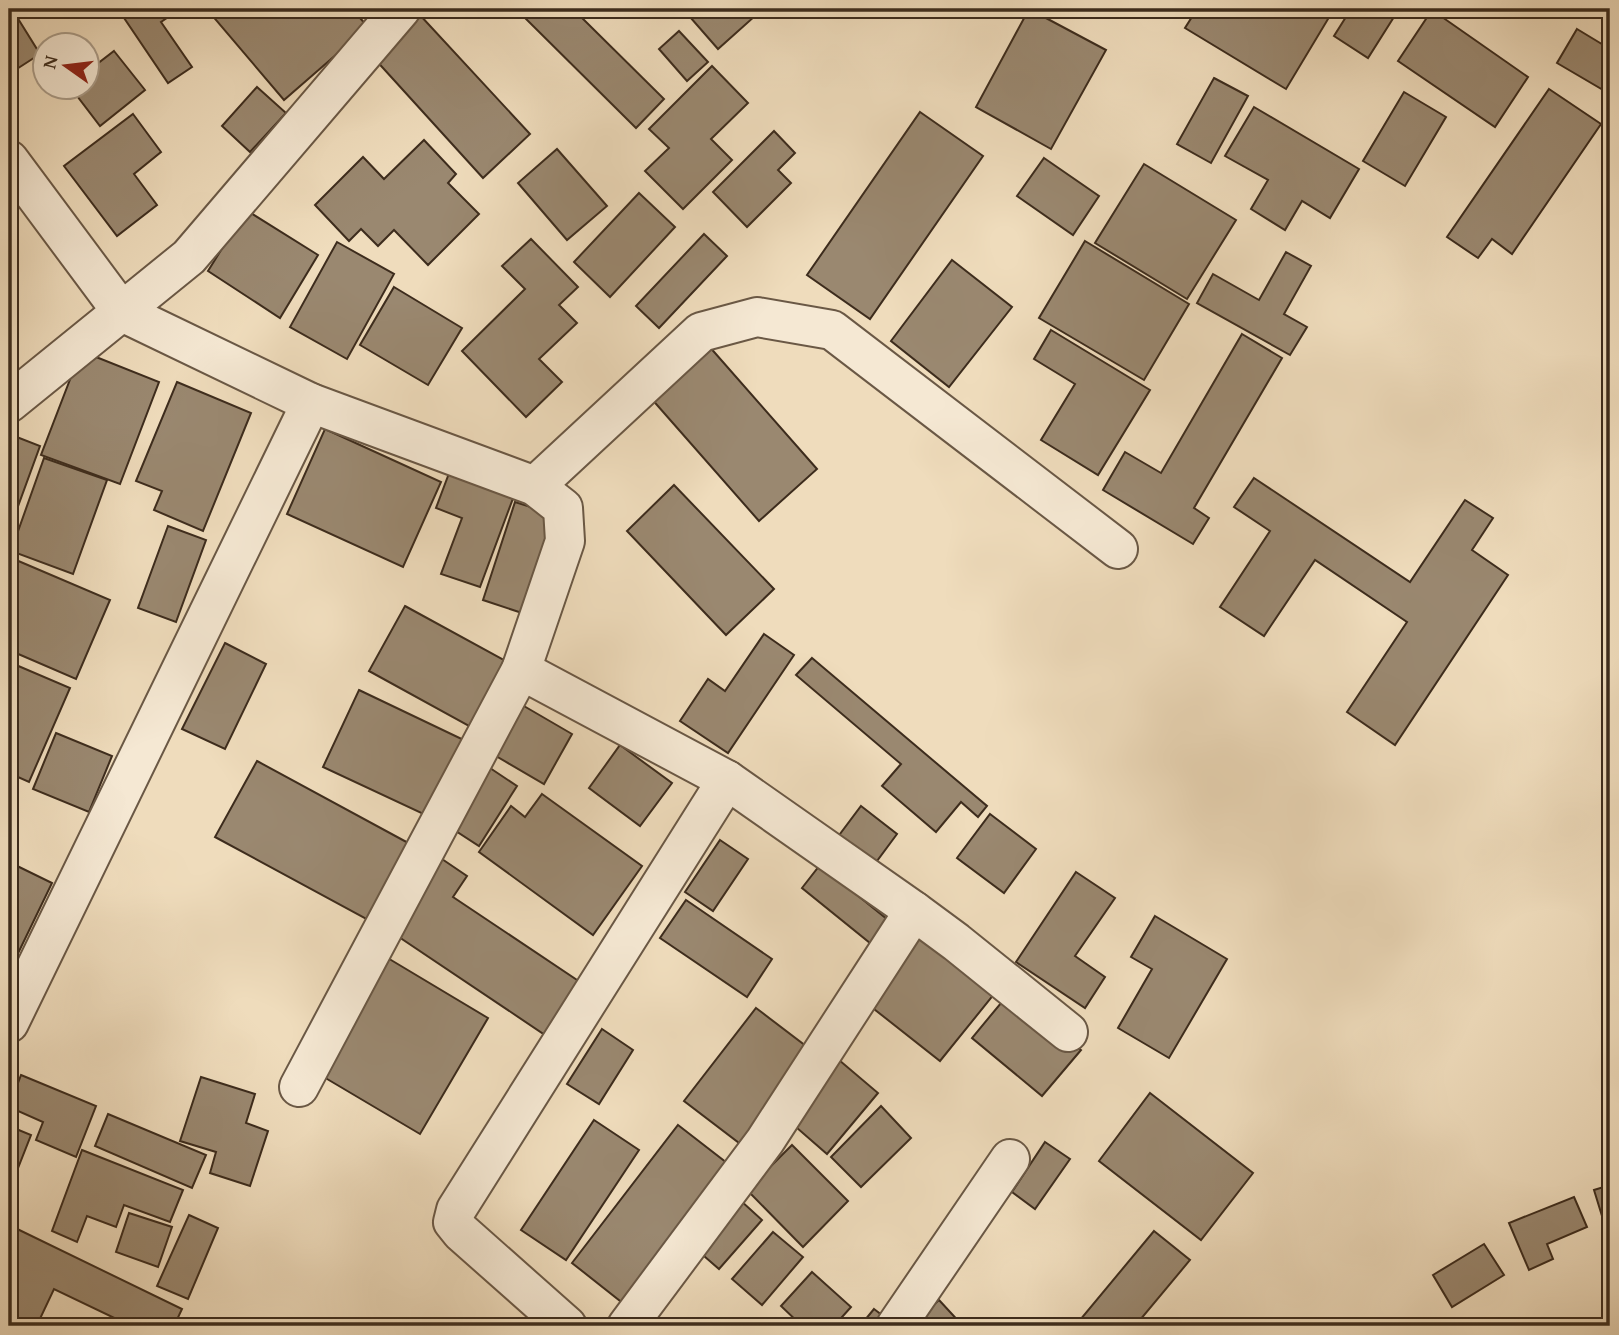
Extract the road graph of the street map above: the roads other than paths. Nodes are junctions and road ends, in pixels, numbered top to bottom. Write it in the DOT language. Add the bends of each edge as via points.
graph roads {
  1 [pos="401,9"];
  2 [pos="9,160"];
  3 [pos="122,312"];
  4 [pos="9,403"];
  5 [pos="311,403"];
  6 [pos="535,486"];
  7 [pos="1118,549"];
  8 [pos="521,670"];
  9 [pos="727,780"];
  10 [pos="914,911"];
  11 [pos="9,1023"];
  12 [pos="1068,1032"];
  13 [pos="299,1087"];
  14 [pos="1010,1159"];
  15 [pos="567,1326"];
  16 [pos="627,1326"];
  17 [pos="896,1326"];
  1 -- 3 [label="street" via="189,257"];
  2 -- 3 [label="street"];
  3 -- 4 [label="street"];
  3 -- 5 [label="street"];
  5 -- 6 [label="street"];
  5 -- 11 [label="street"];
  6 -- 7 [label="street" via="701,332 757,317 832,330"];
  6 -- 8 [label="street" via="563,508 565,541"];
  8 -- 9 [label="street"];
  8 -- 13 [label="street"];
  9 -- 10 [label="street"];
  9 -- 15 [label="street" via="456,1210 453,1222 461,1232"];
  10 -- 12 [label="street"];
  10 -- 16 [label="street" via="765,1141"];
  14 -- 17 [label="street"];
}
